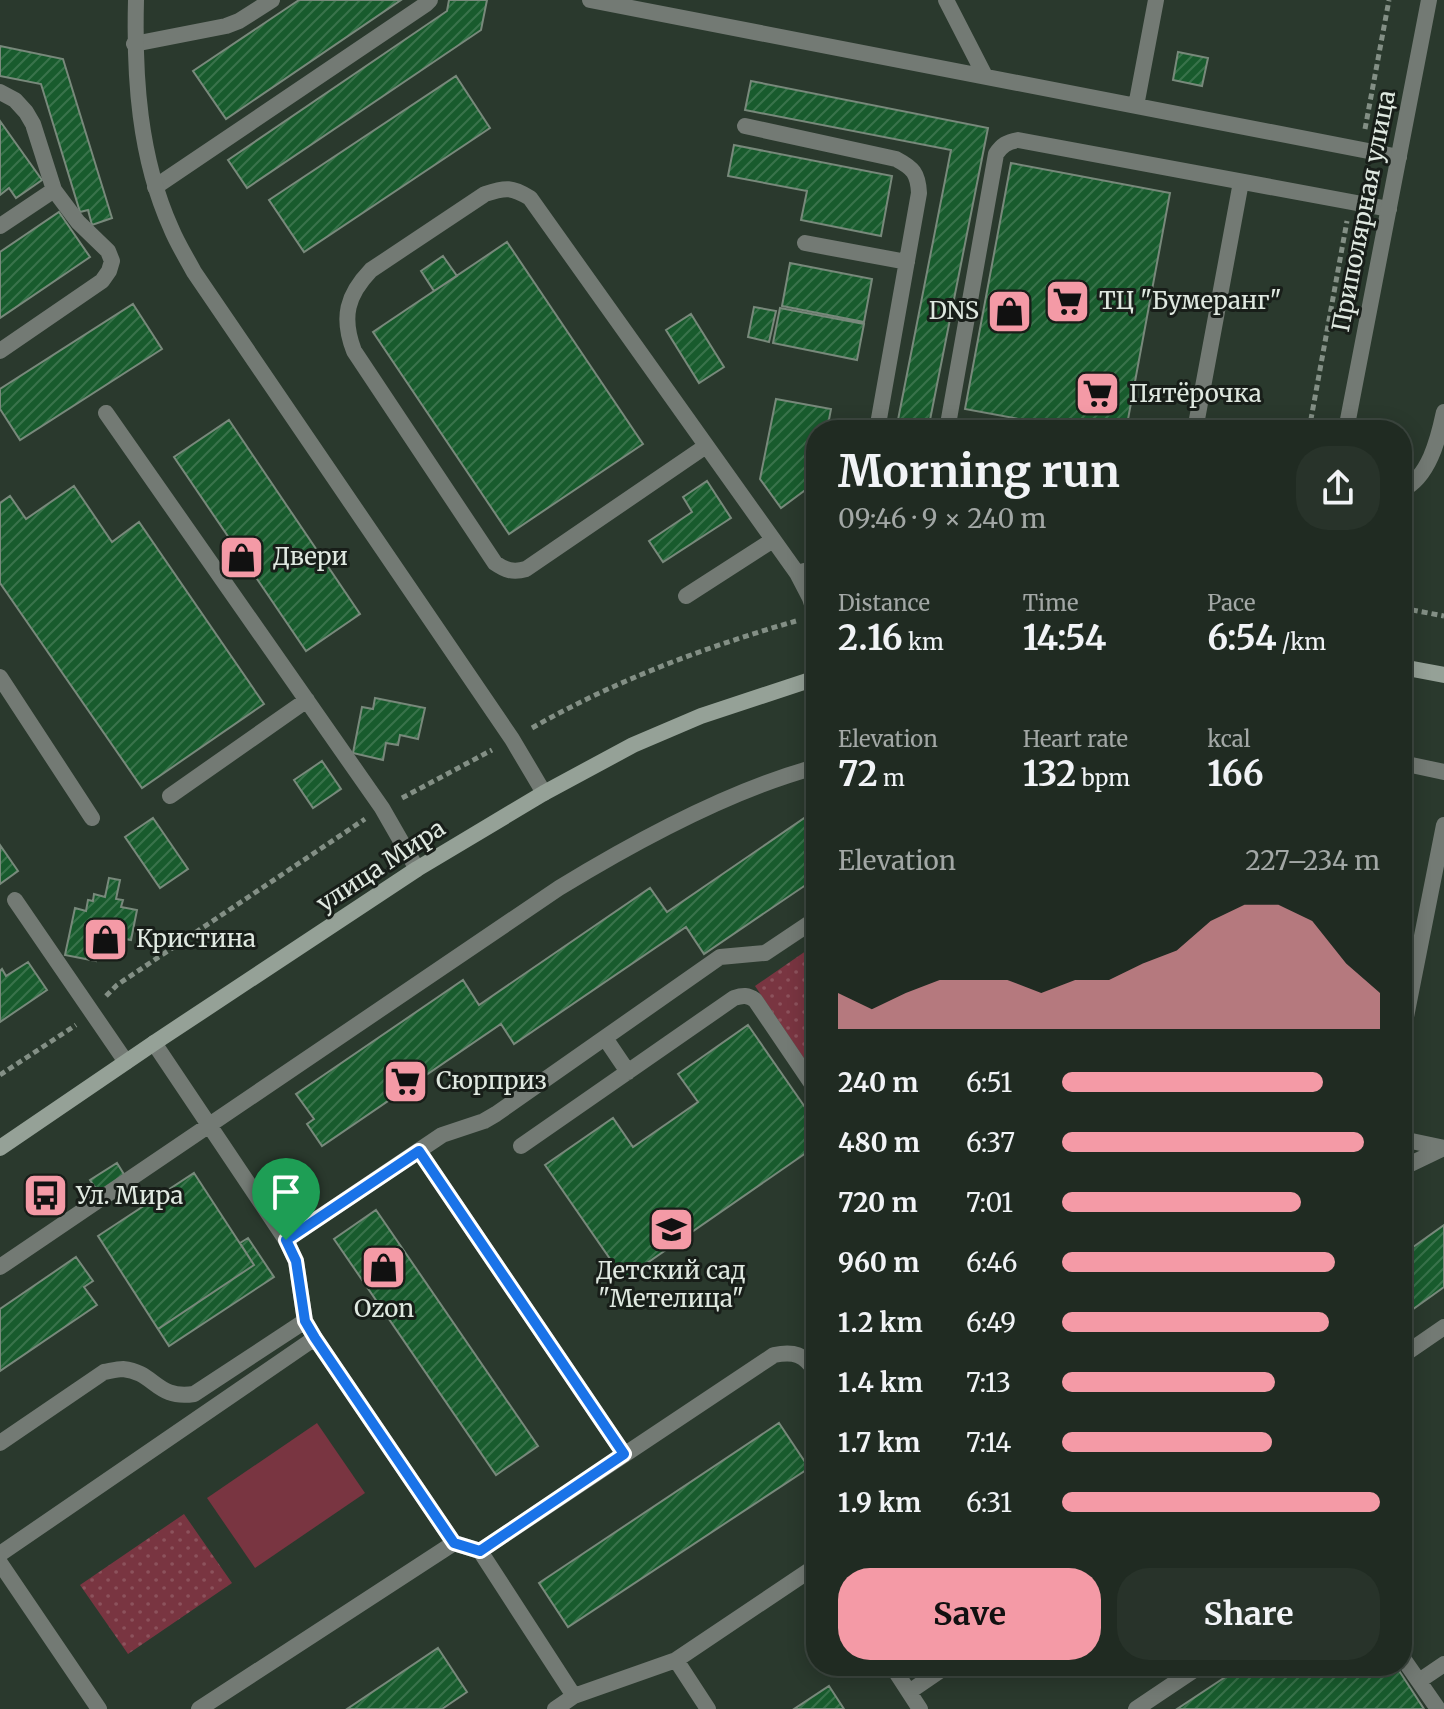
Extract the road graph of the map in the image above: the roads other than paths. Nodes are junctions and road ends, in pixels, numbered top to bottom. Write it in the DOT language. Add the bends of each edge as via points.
graph roads {
  1 [pos="136,0"];
  2 [pos="272,0"];
  3 [pos="430,0"];
  4 [pos="590,0"];
  5 [pos="946,0"];
  6 [pos="1156,0"];
  7 [pos="1429,0"];
  8 [pos="134,44"];
  9 [pos="985,76"];
  10 [pos="0,92"];
  11 [pos="1136,106"];
  12 [pos="745,126"];
  13 [pos="1399,157"];
  14 [pos="1241,182"];
  15 [pos="155,187"];
  16 [pos="54,190"];
  17 [pos="1389,209"];
  18 [pos="0,226"];
  19 [pos="805,243"];
  20 [pos="907,262"];
  21 [pos="0,351"];
  22 [pos="1444,412"];
  23 [pos="106,413"];
  24 [pos="879,420"];
  25 [pos="949,420"];
  26 [pos="1197,420"];
  27 [pos="1348,420"];
  28 [pos="706,446"];
  29 [pos="1412,484"];
  30 [pos="773,540"];
  31 [pos="806,571"];
  32 [pos="797,573"];
  33 [pos="806,590"];
  34 [pos="686,596"];
  35 [pos="1412,669"];
  36 [pos="1444,675"];
  37 [pos="0,677"];
  38 [pos="806,681"];
  39 [pos="307,700"];
  40 [pos="1412,765"];
  41 [pos="806,770"];
  42 [pos="1444,772"];
  43 [pos="544,793"];
  44 [pos="170,796"];
  45 [pos="92,818"];
  46 [pos="1444,825"];
  47 [pos="417,869"];
  48 [pos="15,900"];
  49 [pos="806,926"];
  50 [pos="1412,987"];
  51 [pos="605,1038"];
  52 [pos="154,1043"];
  53 [pos="126,1062"];
  54 [pos="628,1072"];
  55 [pos="806,1075"];
  56 [pos="210,1126"];
  57 [pos="1412,1141"];
  58 [pos="521,1146"];
  59 [pos="0,1148"];
  60 [pos="1444,1148"];
  61 [pos="419,1151"];
  62 [pos="1412,1163"];
  63 [pos="286,1240"];
  64 [pos="0,1267"];
  65 [pos="305,1321"];
  66 [pos="1444,1327"];
  67 [pos="315,1338"];
  68 [pos="1412,1349"];
  69 [pos="806,1361"];
  70 [pos="0,1443"];
  71 [pos="624,1454"];
  72 [pos="454,1543"];
  73 [pos="480,1551"];
  74 [pos="0,1554"];
  75 [pos="0,1563"];
  76 [pos="806,1573"];
  77 [pos="676,1660"];
  78 [pos="1444,1664"];
  79 [pos="1412,1671"];
  80 [pos="899,1676"];
  81 [pos="932,1676"];
  82 [pos="1185,1676"];
  83 [pos="1419,1681"];
  84 [pos="909,1692"];
  85 [pos="574,1696"];
  86 [pos="99,1709"];
  87 [pos="199,1709"];
  88 [pos="555,1709"];
  89 [pos="708,1709"];
  90 [pos="920,1709"];
  91 [pos="1136,1709"];
  92 [pos="1438,1709"];
  1 -- 8 [label="street"];
  2 -- 8 [label="street" via="226,26"];
  3 -- 15 [label="street"];
  4 -- 9 [label="street"];
  5 -- 9 [label="street"];
  6 -- 11 [label="street"];
  7 -- 13 [label="street, Приполярная улица"];
  8 -- 15 [label="street" via="138,100"];
  9 -- 11 [label="street"];
  10 -- 16 [label="street" via="15,100 33,124"];
  11 -- 13 [label="street"];
  12 -- 20 [label="street" via="909,166 919,193"];
  13 -- 17 [label="street, Приполярная улица"];
  14 -- 17 [label="street"];
  14 -- 25 [label="street" via="1018,140 1002,146 996,154"];
  14 -- 26 [label="street"];
  15 -- 43 [label="street" via="194,272"];
  16 -- 18 [label="street"];
  16 -- 21 [label="street" via="108,251 109,271"];
  17 -- 27 [label="street, Приполярная улица"];
  19 -- 20 [label="street"];
  20 -- 24 [label="street"];
  22 -- 29 [label="street" via="1431,457"];
  23 -- 39 [label="street"];
  28 -- 28 [label="street" via="526,569 504,570 354,351 347,318 351,297 371,270 485,194 516,189 530,198"];
  28 -- 30 [label="street"];
  30 -- 32 [label="street"];
  30 -- 34 [label="street"];
  31 -- 32 [label="street"];
  32 -- 33 [label="street"];
  35 -- 36 [label="street"];
  37 -- 45 [label="street"];
  38 -- 43 [label="street, улица Мира" via="701,716"];
  39 -- 44 [label="street"];
  39 -- 47 [label="street"];
  40 -- 42 [label="street"];
  41 -- 56 [label="street" via="730,798 612,855"];
  43 -- 47 [label="street, улица Мира"];
  46 -- 50 [label="street"];
  47 -- 52 [label="street, улица Мира"];
  48 -- 53 [label="street"];
  49 -- 51 [label="street" via="765,953 720,957"];
  51 -- 54 [label="street"];
  51 -- 61 [label="street" via="496,1114 442,1135"];
  52 -- 53 [label="street, улица Мира"];
  52 -- 56 [label="street"];
  53 -- 59 [label="street, улица Мира"];
  54 -- 55 [label="street" via="742,995 755,1000"];
  54 -- 58 [label="street"];
  56 -- 63 [label="street"];
  56 -- 64 [label="street"];
  57 -- 60 [label="street"];
  60 -- 62 [label="street"];
  61 -- 63 [label="street"];
  61 -- 71 [label="street"];
  63 -- 65 [label="street" via="296,1261"];
  65 -- 67 [label="street"];
  65 -- 70 [label="street" via="194,1394 164,1391 139,1373 104,1372"];
  66 -- 68 [label="street"];
  67 -- 72 [label="street"];
  67 -- 74 [label="street"];
  69 -- 71 [label="street" via="789,1352 774,1355"];
  71 -- 73 [label="street"];
  72 -- 73 [label="street"];
  72 -- 87 [label="street"];
  73 -- 85 [label="street"];
  75 -- 86 [label="street"];
  76 -- 77 [label="street"];
  77 -- 85 [label="street"];
  77 -- 89 [label="street"];
  78 -- 83 [label="street"];
  79 -- 83 [label="street"];
  80 -- 84 [label="street"];
  81 -- 84 [label="street"];
  82 -- 91 [label="street"];
  83 -- 92 [label="street"];
  84 -- 90 [label="street"];
  85 -- 88 [label="street"];
}
